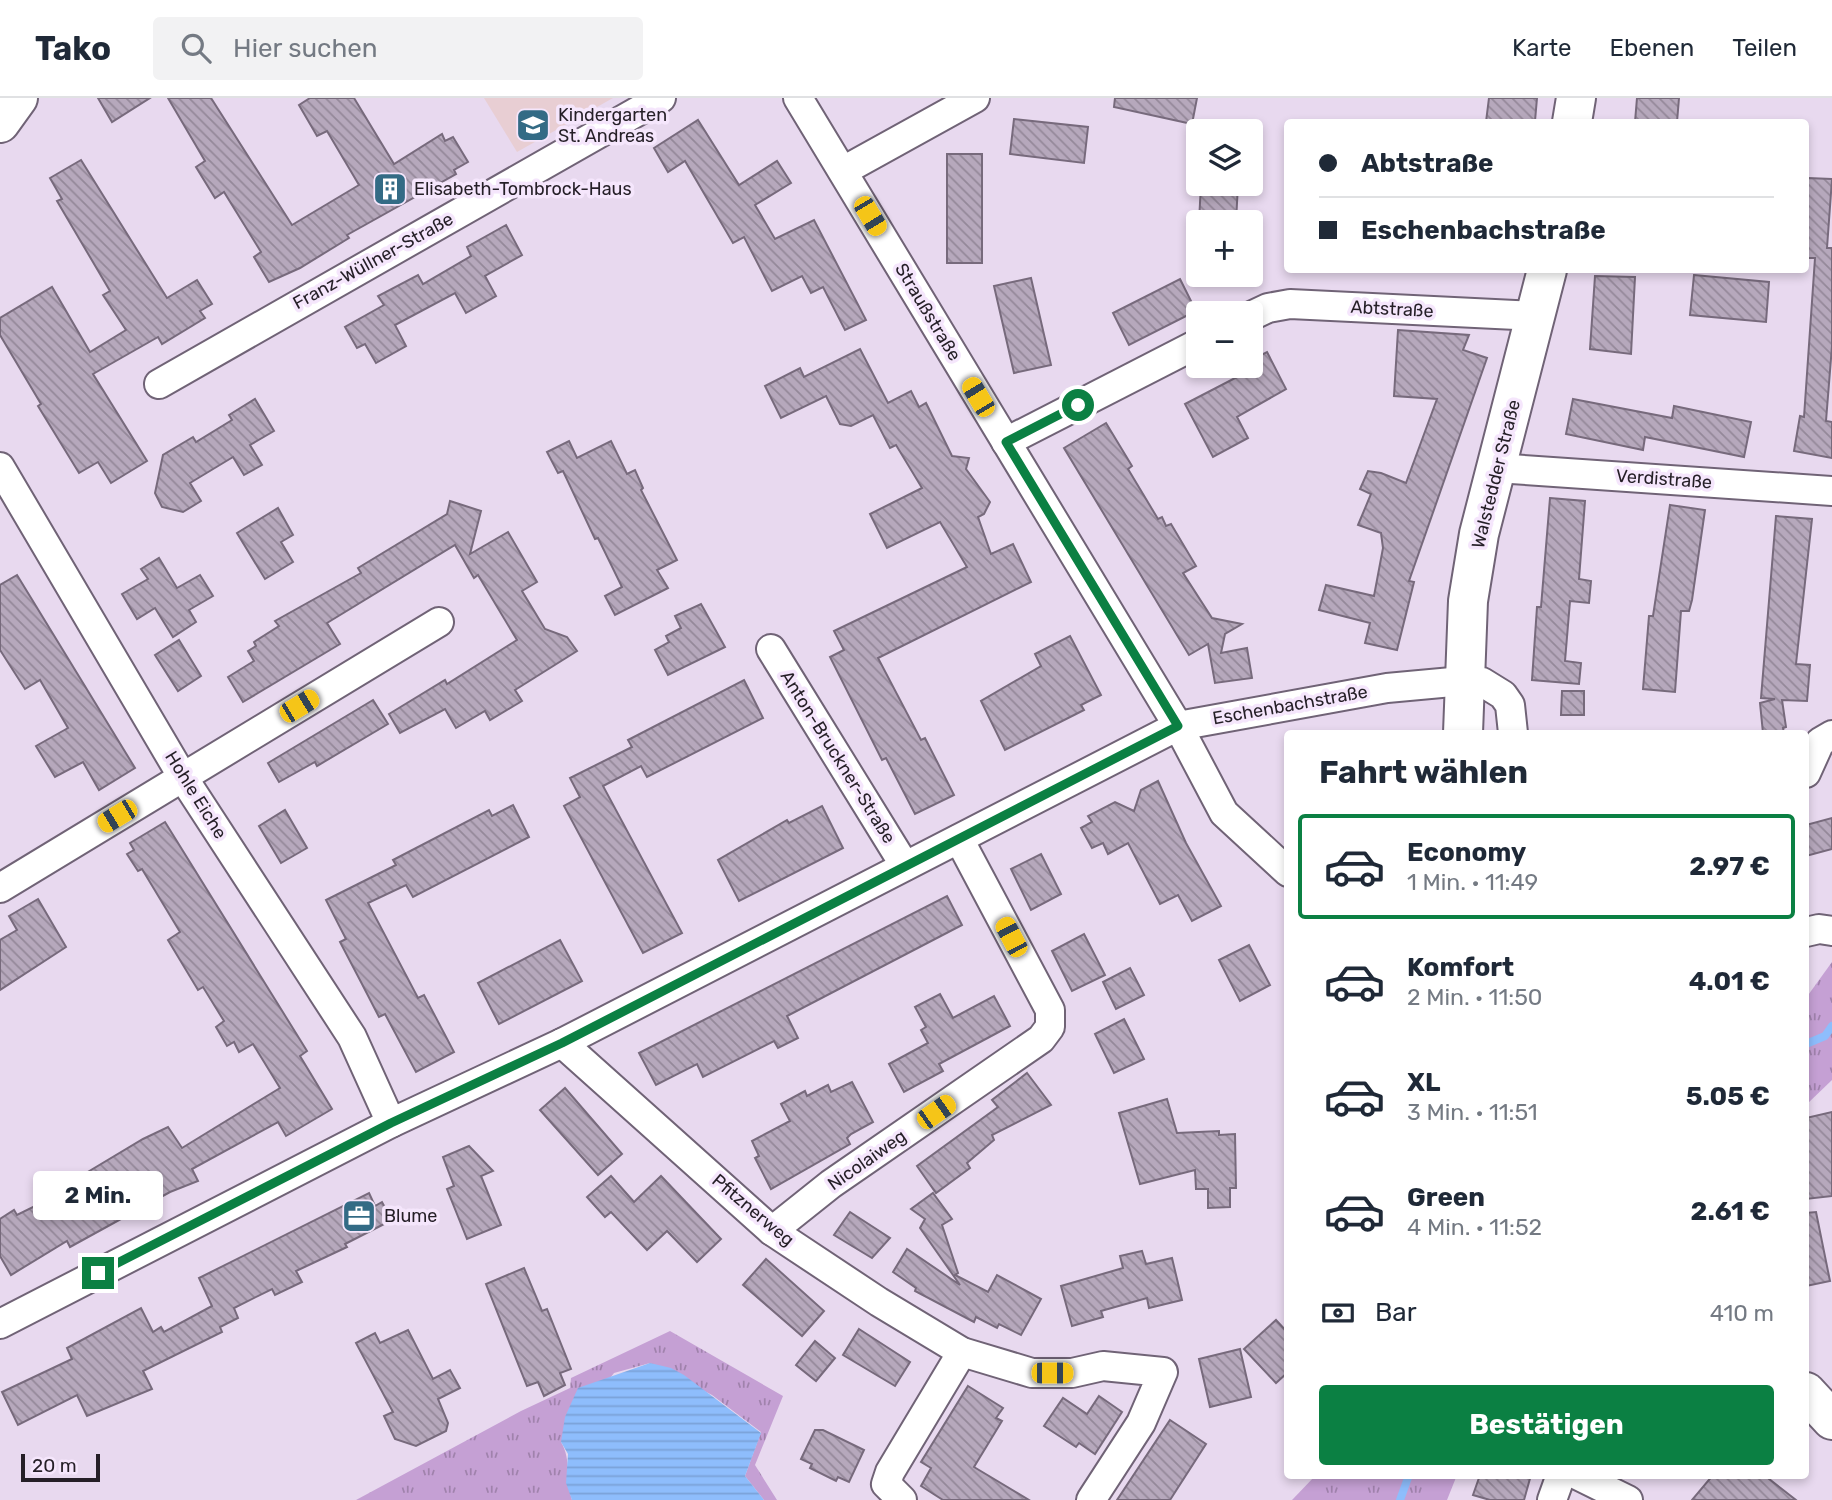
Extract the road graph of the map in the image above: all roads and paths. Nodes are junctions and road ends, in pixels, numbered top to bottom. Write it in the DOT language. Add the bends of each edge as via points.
graph roads {
  1 [pos="18,98"];
  2 [pos="661,98"];
  3 [pos="798,98"];
  4 [pos="975,98"];
  5 [pos="1576,98"];
  6 [pos="1573,119"];
  7 [pos="0,123"];
  8 [pos="843,171"];
  9 [pos="1546,273"];
  10 [pos="1263,310"];
  11 [pos="1535,316"];
  12 [pos="1186,350"];
  13 [pos="159,384"];
  14 [pos="1006,442"];
  15 [pos="0,467"];
  16 [pos="1496,468"];
  17 [pos="1832,491"];
  18 [pos="439,622"];
  19 [pos="771,649"];
  20 [pos="1464,681"];
  21 [pos="1178,726"];
  22 [pos="1463,730"];
  23 [pos="1513,730"];
  24 [pos="1832,735"];
  25 [pos="1809,766"];
  26 [pos="182,776"];
  27 [pos="959,839"];
  28 [pos="905,866"];
  29 [pos="1284,868"];
  30 [pos="0,888"];
  31 [pos="1809,931"];
  32 [pos="1832,931"];
  33 [pos="562,1043"];
  34 [pos="391,1123"];
  35 [pos="772,1231"];
  36 [pos="0,1324"];
  37 [pos="962,1352"];
  38 [pos="1809,1395"];
  39 [pos="1832,1420"];
  40 [pos="1560,1479"];
  41 [pos="1585,1479"];
  42 [pos="902,1500"];
  43 [pos="1091,1500"];
  44 [pos="1552,1500"];
  45 [pos="1628,1500"];
  1 -- 7 [label="main road"];
  2 -- 13 [label="street, Franz-Wüllner-Straße"];
  3 -- 8 [label="street, Straußstraße"];
  4 -- 8 [label="street"];
  5 -- 6 [label="main road"];
  8 -- 14 [label="street, Straußstraße"];
  9 -- 11 [label="main road, Walstedder Straße"];
  10 -- 11 [label="street, Abtstraße" via="1290,304"];
  11 -- 16 [label="main road, Walstedder Straße"];
  12 -- 14 [label="street"];
  14 -- 21 [label="street, Straußstraße"];
  15 -- 26 [label="street, Hohle Eiche"];
  16 -- 17 [label="street, Verdistraße"];
  16 -- 20 [label="main road, Walstedder Straße" via="1468,601"];
  18 -- 26 [label="street"];
  19 -- 28 [label="street, Anton-Bruckner-Straße"];
  20 -- 21 [label="street, Eschenbachstraße" via="1387,688"];
  20 -- 22 [label="main road, Walstedder Straße"];
  20 -- 23 [label="street" via="1482,682 1503,695 1510,705"];
  21 -- 27 [label="street, Eschenbachstraße"];
  21 -- 29 [label="street, Straußstraße" via="1224,813"];
  24 -- 25 [label="street" via="1820,742"];
  26 -- 30 [label="street"];
  26 -- 34 [label="street, Hohle Eiche" via="352,1037"];
  27 -- 28 [label="street, Eschenbachstraße"];
  27 -- 35 [label="street, Nicolaiweg" via="1050,1010 1050,1027 1041,1039 831,1184"];
  28 -- 33 [label="street, Eschenbachstraße"];
  31 -- 32 [label="street"];
  33 -- 34 [label="street, Eschenbachstraße"];
  33 -- 35 [label="street, Pfitznerweg"];
  34 -- 36 [label="street, Eschenbachstraße"];
  35 -- 37 [label="street, Pfitznerweg"];
  37 -- 42 [label="street" via="890,1472 887,1484"];
  37 -- 43 [label="street, Pfitznerweg" via="1032,1373 1072,1373 1103,1366 1163,1372 1141,1423"];
  38 -- 39 [label="main road"];
  40 -- 44 [label="street"];
  41 -- 45 [label="street"];
}
